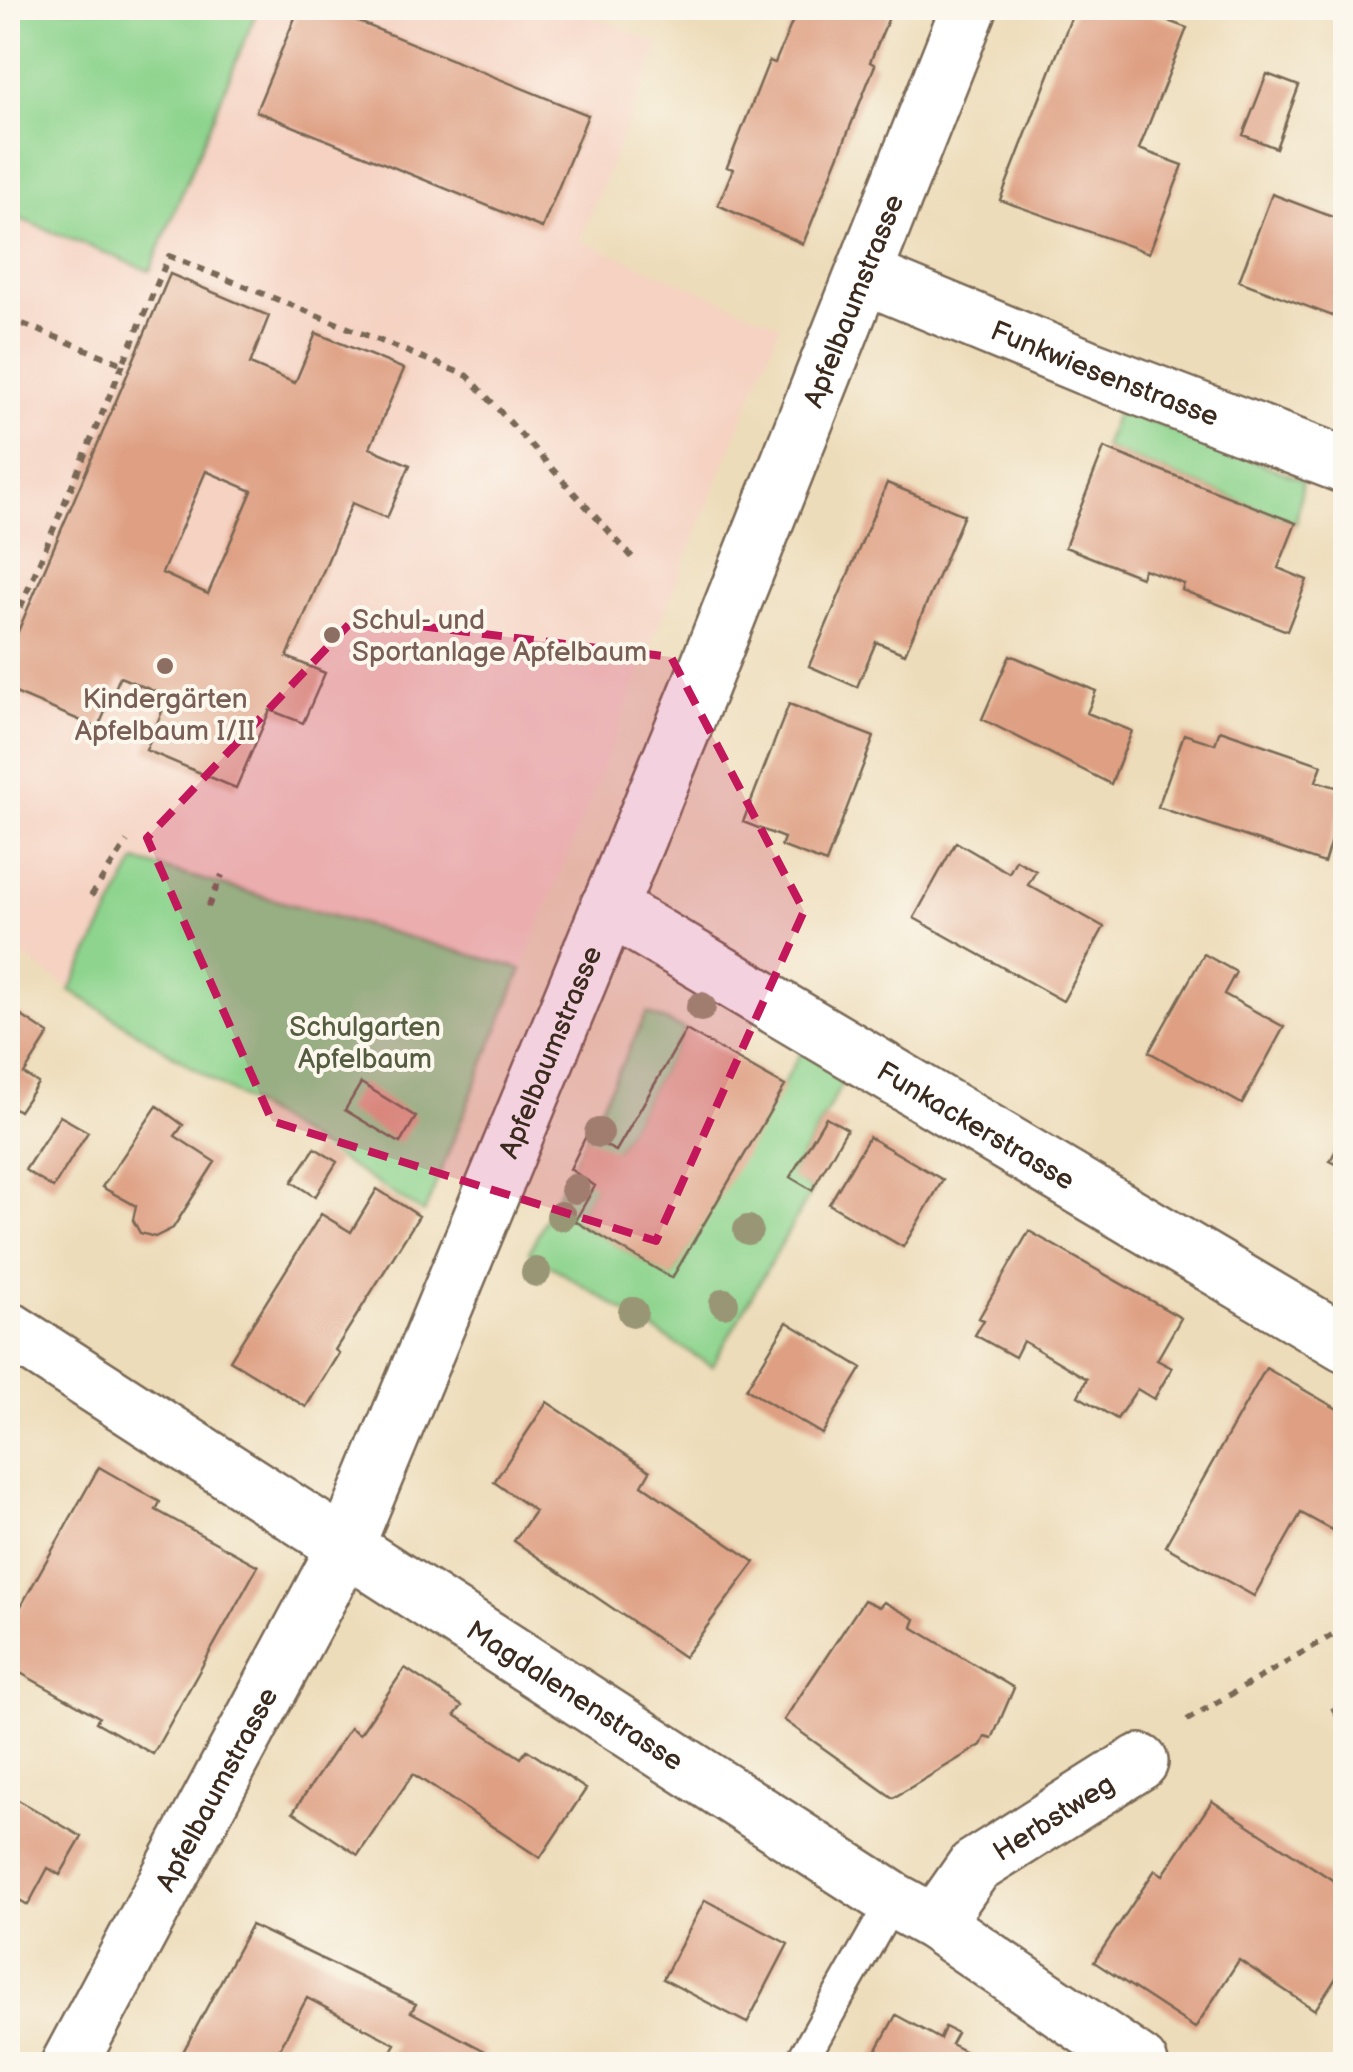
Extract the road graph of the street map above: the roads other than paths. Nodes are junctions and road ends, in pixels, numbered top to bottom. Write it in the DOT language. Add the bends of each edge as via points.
graph roads {
  1 [pos="969,8"];
  2 [pos="866,276"];
  3 [pos="1346,466"];
  4 [pos="608,907"];
  5 [pos="8,1329"];
  6 [pos="1346,1344"];
  7 [pos="346,1546"];
  8 [pos="1140,1762"];
  9 [pos="914,1912"];
  10 [pos="69,2064"];
  11 [pos="800,2064"];
  12 [pos="1140,2064"];
  1 -- 2 [label="street, Apfelbaumstrasse"];
  2 -- 3 [label="street, Funkwiesenstrasse"];
  2 -- 4 [label="street, Apfelbaumstrasse"];
  4 -- 6 [label="street, Funkackerstrasse"];
  4 -- 7 [label="street, Apfelbaumstrasse"];
  5 -- 7 [label="street, Magdalenenstrasse"];
  7 -- 9 [label="street, Magdalenenstrasse"];
  7 -- 10 [label="street, Apfelbaumstrasse"];
  8 -- 9 [label="street, Herbstweg"];
  9 -- 11 [label="lane, Herbstweg"];
  9 -- 12 [label="street, Magdalenenstrasse"];
}
